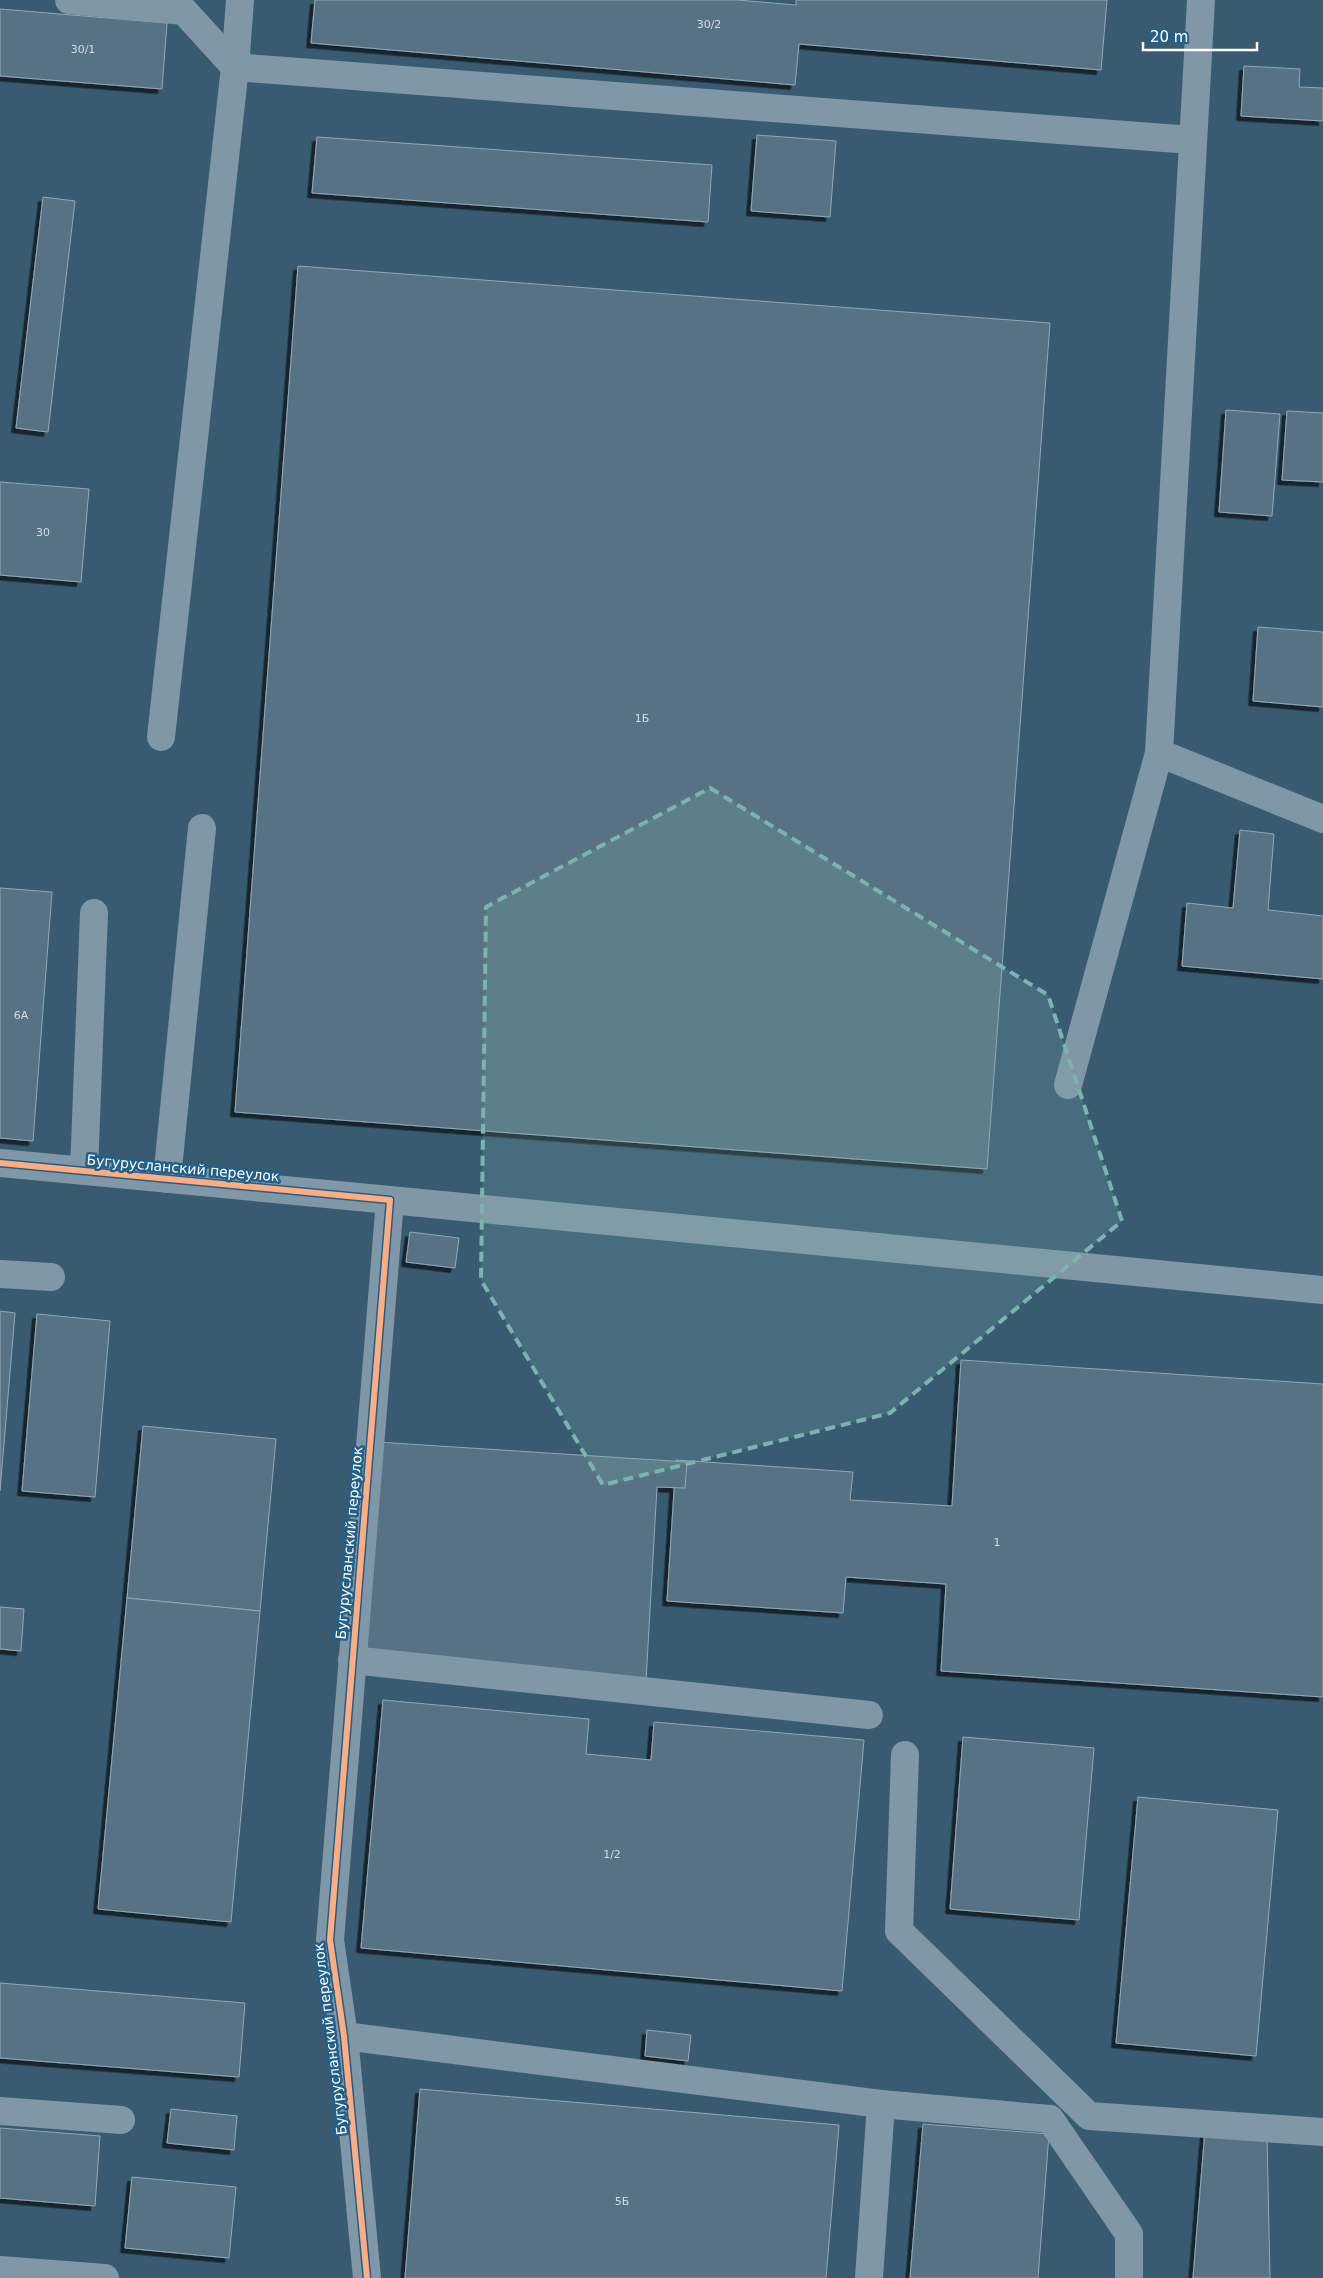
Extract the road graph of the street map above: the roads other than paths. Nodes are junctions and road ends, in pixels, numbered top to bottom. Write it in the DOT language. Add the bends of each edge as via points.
graph roads {
  1 [pos="69,0"];
  2 [pos="240,0"];
  3 [pos="1201,0"];
  4 [pos="235,67"];
  5 [pos="1191,140"];
  6 [pos="162,737"];
  7 [pos="1159,753"];
  8 [pos="1323,819"];
  9 [pos="202,828"];
  10 [pos="94,913"];
  11 [pos="1068,1085"];
  12 [pos="0,1163"];
  13 [pos="84,1171"];
  14 [pos="168,1179"];
  15 [pos="390,1200"];
  16 [pos="0,1274"];
  17 [pos="51,1277"];
  18 [pos="1323,1290"];
  19 [pos="352,1660"];
  20 [pos="869,1715"];
  21 [pos="906,1755"];
  22 [pos="344,2036"];
  23 [pos="880,2104"];
  24 [pos="0,2111"];
  25 [pos="121,2120"];
  26 [pos="1323,2132"];
  27 [pos="0,2270"];
  28 [pos="105,2278"];
  29 [pos="367,2278"];
  30 [pos="869,2278"];
  31 [pos="1129,2278"];
  1 -- 4 [label="street" via="184,11"];
  2 -- 4 [label="street"];
  3 -- 5 [label="street"];
  4 -- 5 [label="street"];
  4 -- 6 [label="street"];
  5 -- 7 [label="street"];
  7 -- 8 [label="street"];
  7 -- 11 [label="street"];
  9 -- 14 [label="street"];
  10 -- 13 [label="street"];
  12 -- 13 [label="street, Бугурусланский переулок"];
  13 -- 14 [label="street, Бугурусланский переулок"];
  14 -- 15 [label="street, Бугурусланский переулок"];
  15 -- 18 [label="street"];
  15 -- 19 [label="street, Бугурусланский переулок"];
  16 -- 17 [label="street"];
  19 -- 20 [label="street"];
  19 -- 22 [label="street, Бугурусланский переулок" via="330,1940"];
  21 -- 26 [label="street" via="899,1931 1089,2116"];
  22 -- 23 [label="street"];
  22 -- 29 [label="street, Бугурусланский переулок"];
  23 -- 30 [label="street"];
  23 -- 31 [label="street" via="1050,2120 1129,2234"];
  24 -- 25 [label="street"];
  27 -- 28 [label="street"];
}
